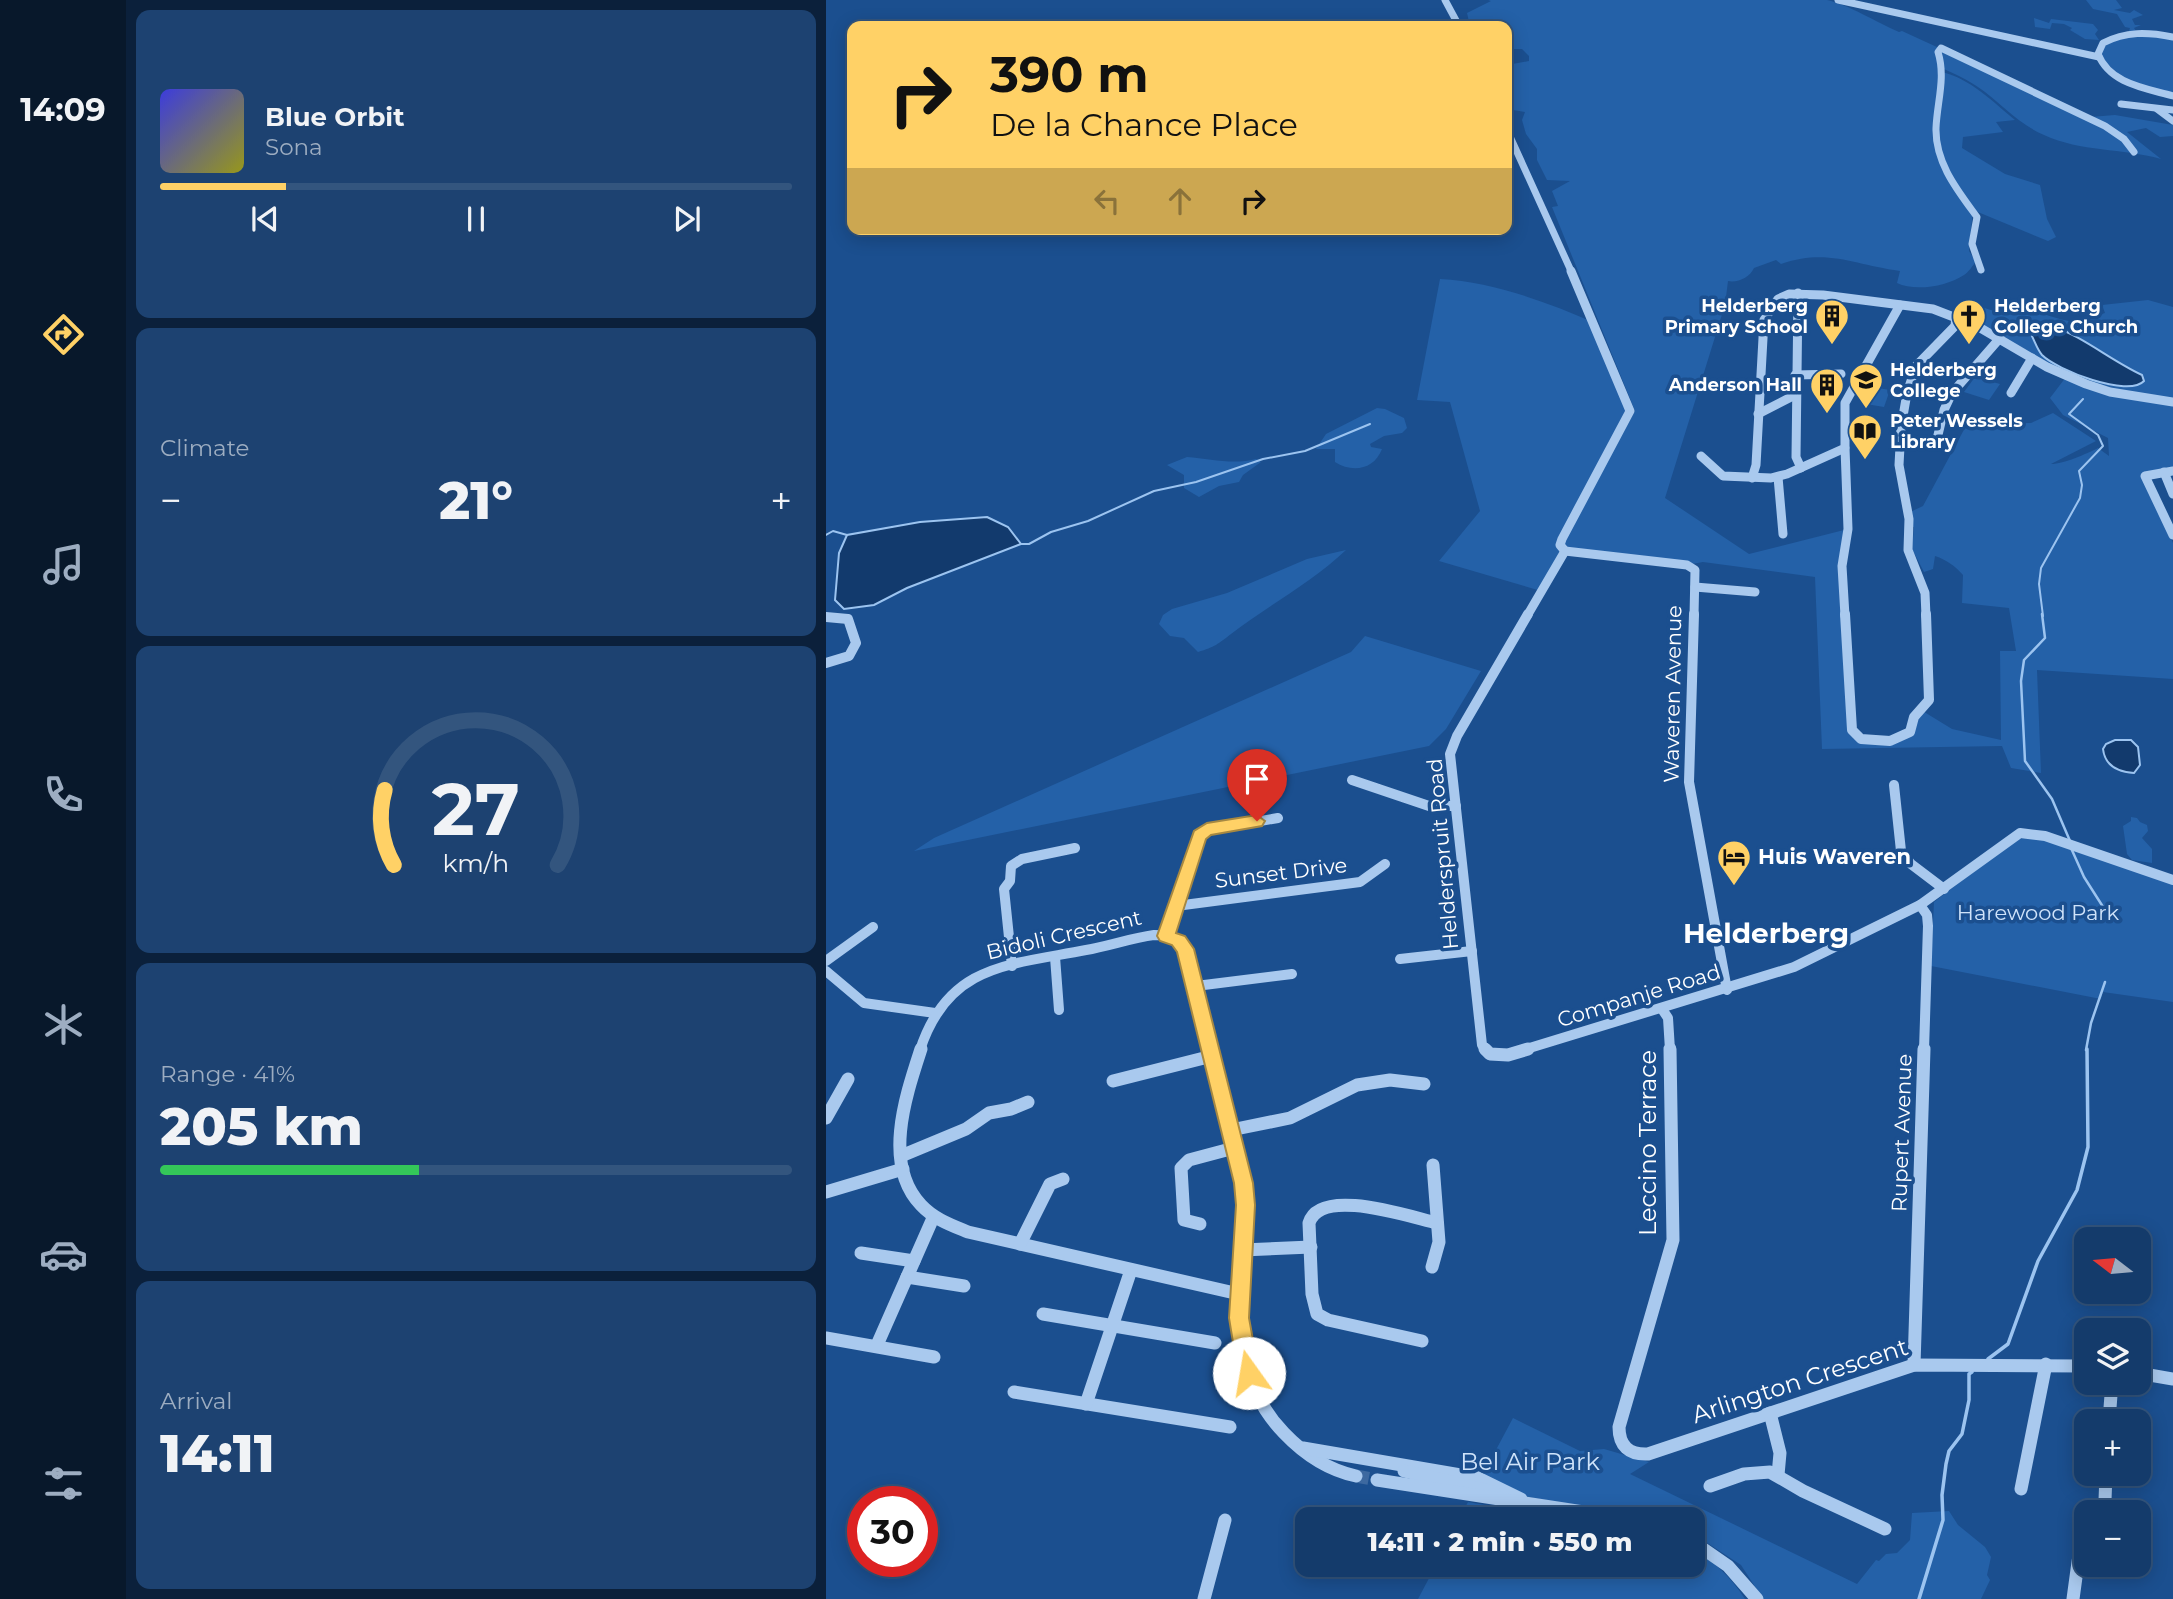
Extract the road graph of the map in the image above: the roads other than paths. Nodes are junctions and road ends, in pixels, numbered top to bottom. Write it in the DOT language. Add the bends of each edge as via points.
graph roads {
  1 [pos="1445,0"];
  2 [pos="1838,0"];
  3 [pos="1457,21"];
  4 [pos="2173,37"];
  5 [pos="2099,57"];
  6 [pos="2173,96"];
  7 [pos="2120,104"];
  8 [pos="2157,109"];
  9 [pos="2173,110"];
  10 [pos="2173,121"];
  11 [pos="1512,141"];
  12 [pos="2134,152"];
  13 [pos="1981,270"];
  14 [pos="1794,293"];
  15 [pos="1900,305"];
  16 [pos="1956,321"];
  17 [pos="2000,338"];
  18 [pos="2032,358"];
  19 [pos="1841,374"];
  20 [pos="1795,375"];
  21 [pos="2011,393"];
  22 [pos="1795,395"];
  23 [pos="2173,402"];
  24 [pos="1758,414"];
  25 [pos="1937,439"];
  26 [pos="1845,448"];
  27 [pos="1701,456"];
  28 [pos="1801,468"];
  29 [pos="2168,472"];
  30 [pos="1777,477"];
  31 [pos="1752,478"];
  32 [pos="2173,494"];
  33 [pos="1783,534"];
  34 [pos="2173,535"];
  35 [pos="1566,551"];
  36 [pos="1695,587"];
  37 [pos="1755,592"];
  38 [pos="826,617"];
  39 [pos="826,663"];
  40 [pos="1352,780"];
  41 [pos="1894,785"];
  42 [pos="1456,806"];
  43 [pos="1278,818"];
  44 [pos="1075,848"];
  45 [pos="1385,864"];
  46 [pos="2173,880"];
  47 [pos="1944,889"];
  48 [pos="1176,905"];
  49 [pos="1920,905"];
  50 [pos="873,927"];
  51 [pos="1166,936"];
  52 [pos="1472,951"];
  53 [pos="1055,957"];
  54 [pos="1400,959"];
  55 [pos="826,961"];
  56 [pos="1012,967"];
  57 [pos="826,971"];
  58 [pos="1292,974"];
  59 [pos="1196,986"];
  60 [pos="1727,990"];
  61 [pos="1662,1009"];
  62 [pos="1059,1010"];
  63 [pos="935,1013"];
  64 [pos="1490,1054"];
  65 [pos="1212,1056"];
  66 [pos="848,1079"];
  67 [pos="1113,1081"];
  68 [pos="1424,1084"];
  69 [pos="1028,1102"];
  70 [pos="826,1118"];
  71 [pos="1231,1130"];
  72 [pos="1234,1148"];
  73 [pos="902,1163"];
  74 [pos="1433,1164"];
  75 [pos="1063,1178"];
  76 [pos="826,1192"];
  77 [pos="933,1218"];
  78 [pos="1437,1223"];
  79 [pos="1200,1224"];
  80 [pos="1020,1244"];
  81 [pos="1311,1247"];
  82 [pos="1242,1250"];
  83 [pos="861,1253"];
  84 [pos="914,1261"];
  85 [pos="1432,1268"];
  86 [pos="1131,1270"];
  87 [pos="907,1277"];
  88 [pos="964,1286"];
  89 [pos="1240,1294"];
  90 [pos="1043,1314"];
  91 [pos="1112,1325"];
  92 [pos="826,1338"];
  93 [pos="1422,1341"];
  94 [pos="1215,1343"];
  95 [pos="877,1346"];
  96 [pos="934,1357"];
  97 [pos="2046,1364"];
  98 [pos="1914,1365"];
  99 [pos="2074,1366"];
  100 [pos="2151,1375"];
  101 [pos="2173,1379"];
  102 [pos="1014,1392"];
  103 [pos="1086,1404"];
  104 [pos="1770,1413"];
  105 [pos="1230,1427"];
  106 [pos="1620,1440"];
  107 [pos="1298,1447"];
  108 [pos="1778,1475"];
  109 [pos="1710,1486"];
  110 [pos="2106,1486"];
  111 [pos="2021,1489"];
  112 [pos="1496,1493"];
  113 [pos="2105,1500"];
  114 [pos="1555,1507"];
  115 [pos="1225,1520"];
  116 [pos="1885,1529"];
  117 [pos="1705,1550"];
  118 [pos="2076,1577"];
  119 [pos="1204,1599"];
  120 [pos="1757,1599"];
  121 [pos="2073,1599"];
  1 -- 3 [label="street"];
  2 -- 5 [label="street"];
  4 -- 5 [label="street" via="2147,33 2118,36 2101,46"];
  5 -- 6 [label="street" via="2117,77"];
  7 -- 8 [label="street"];
  8 -- 9 [label="street"];
  8 -- 10 [label="street"];
  11 -- 35 [label="street" via="1630,411 1562,539 1560,545"];
  12 -- 13 [label="street" via="2120,135 2100,123 1941,48 1937,144 1948,177 1977,217 1972,244"];
  14 -- 15 [label="street"];
  14 -- 20 [label="street" via="1799,327"];
  14 -- 24 [label="street" via="1778,299 1764,320"];
  15 -- 16 [label="street" via="1934,309"];
  15 -- 26 [label="street" via="1845,403"];
  16 -- 17 [label="street"];
  16 -- 26 [label="street" via="1916,366 1902,416 1899,466 1909,519 1908,550 1925,593 1930,676 1929,699 1914,717 1910,732 1890,741 1861,739 1852,730 1842,566 1847,529"];
  17 -- 18 [label="street"];
  17 -- 25 [label="street" via="1951,394"];
  18 -- 21 [label="street"];
  18 -- 23 [label="street" via="2097,388"];
  19 -- 20 [label="street"];
  20 -- 22 [label="street"];
  22 -- 24 [label="street"];
  22 -- 28 [label="street" via="1796,457"];
  24 -- 31 [label="street"];
  26 -- 28 [label="street"];
  27 -- 31 [label="street" via="1720,474"];
  28 -- 30 [label="street"];
  29 -- 32 [label="street"];
  29 -- 34 [label="street" via="2145,476"];
  30 -- 31 [label="street"];
  30 -- 33 [label="street"];
  35 -- 36 [label="street, Waveren Avenue" via="1687,565 1695,570"];
  35 -- 42 [label="street, Helderspruit Road" via="1452,746"];
  36 -- 37 [label="street"];
  36 -- 60 [label="street, Waveren Avenue" via="1689,782"];
  38 -- 39 [label="street" via="848,619 856,633 849,656"];
  40 -- 42 [label="street" via="1429,806"];
  41 -- 47 [label="street" via="1901,851"];
  42 -- 52 [label="street, Helderspruit Road"];
  43 -- 48 [label="street" via="1203,831"];
  44 -- 56 [label="street" via="1017,860 1012,866 1004,889"];
  45 -- 48 [label="street, Sunset Drive" via="1360,882"];
  46 -- 47 [label="street, Companje Road" via="2027,832 2014,836"];
  47 -- 49 [label="street, Companje Road"];
  48 -- 51 [label="street"];
  49 -- 60 [label="street, Companje Road" via="1794,967"];
  49 -- 98 [label="street, Rupert Avenue" via="1928,926"];
  50 -- 55 [label="street"];
  51 -- 53 [label="street, Bidoli Crescent"];
  51 -- 59 [label="street, Bidoli Crescent" via="1183,944"];
  52 -- 54 [label="street"];
  52 -- 64 [label="street, Helderspruit Road" via="1482,1045"];
  53 -- 56 [label="street, Bidoli Crescent"];
  53 -- 62 [label="street"];
  56 -- 63 [label="street, Bidoli Crescent" via="972,979 950,994"];
  57 -- 63 [label="street" via="864,1003"];
  58 -- 59 [label="street"];
  59 -- 65 [label="street, Bidoli Crescent"];
  60 -- 61 [label="street, Companje Road"];
  61 -- 64 [label="street, Companje Road" via="1508,1055"];
  61 -- 106 [label="street, Leccino Terrace" via="1670,1030 1673,1240 1619,1427"];
  63 -- 73 [label="street, Bidoli Crescent" via="905,1098"];
  65 -- 67 [label="street"];
  65 -- 71 [label="street, Bidoli Crescent"];
  66 -- 70 [label="street"];
  68 -- 71 [label="street" via="1367,1082 1290,1118"];
  69 -- 73 [label="street" via="1011,1110 989,1112"];
  71 -- 72 [label="street, Bidoli Crescent"];
  72 -- 79 [label="street" via="1189,1160 1181,1168 1184,1220"];
  72 -- 82 [label="street, Bidoli Crescent" via="1245,1194"];
  73 -- 76 [label="street"];
  73 -- 77 [label="street, Bidoli Crescent" via="910,1192"];
  74 -- 78 [label="street"];
  75 -- 80 [label="street" via="1050,1184"];
  77 -- 80 [label="street, Bidoli Crescent"];
  77 -- 84 [label="street"];
  78 -- 81 [label="street" via="1335,1203 1311,1215"];
  78 -- 85 [label="street" via="1438,1250"];
  80 -- 86 [label="street, Bidoli Crescent"];
  81 -- 82 [label="street"];
  81 -- 93 [label="street" via="1317,1314"];
  82 -- 89 [label="street, Bidoli Crescent"];
  83 -- 84 [label="street"];
  84 -- 87 [label="street"];
  86 -- 89 [label="street, Bidoli Crescent"];
  86 -- 91 [label="street"];
  87 -- 88 [label="street"];
  87 -- 95 [label="street"];
  89 -- 107 [label="street, Bidoli Crescent" via="1241,1344 1249,1373 1268,1417"];
  90 -- 91 [label="street"];
  91 -- 94 [label="street"];
  91 -- 103 [label="street"];
  92 -- 95 [label="street"];
  95 -- 96 [label="street"];
  97 -- 98 [label="street, Arlington Crescent"];
  97 -- 99 [label="street, Arlington Crescent"];
  97 -- 111 [label="street"];
  98 -- 104 [label="street, Arlington Crescent"];
  100 -- 101 [label="street"];
  102 -- 103 [label="street"];
  103 -- 105 [label="street"];
  104 -- 106 [label="street, Arlington Crescent" via="1644,1455 1628,1451"];
  104 -- 108 [label="street" via="1780,1453"];
  107 -- 107 [label="street, Bidoli Crescent" via="1335,1460 1357,1469 1321,1463"];
  107 -- 112 [label="street" via="1478,1478"];
  108 -- 109 [label="street" via="1755,1472"];
  108 -- 116 [label="street"];
  110 -- 113 [label="street"];
  112 -- 112 [label="street" via="1427,1489 1378,1473"];
  112 -- 114 [label="street"];
  115 -- 119 [label="street"];
  117 -- 120 [label="street" via="1728,1566"];
  118 -- 121 [label="street"];
}
